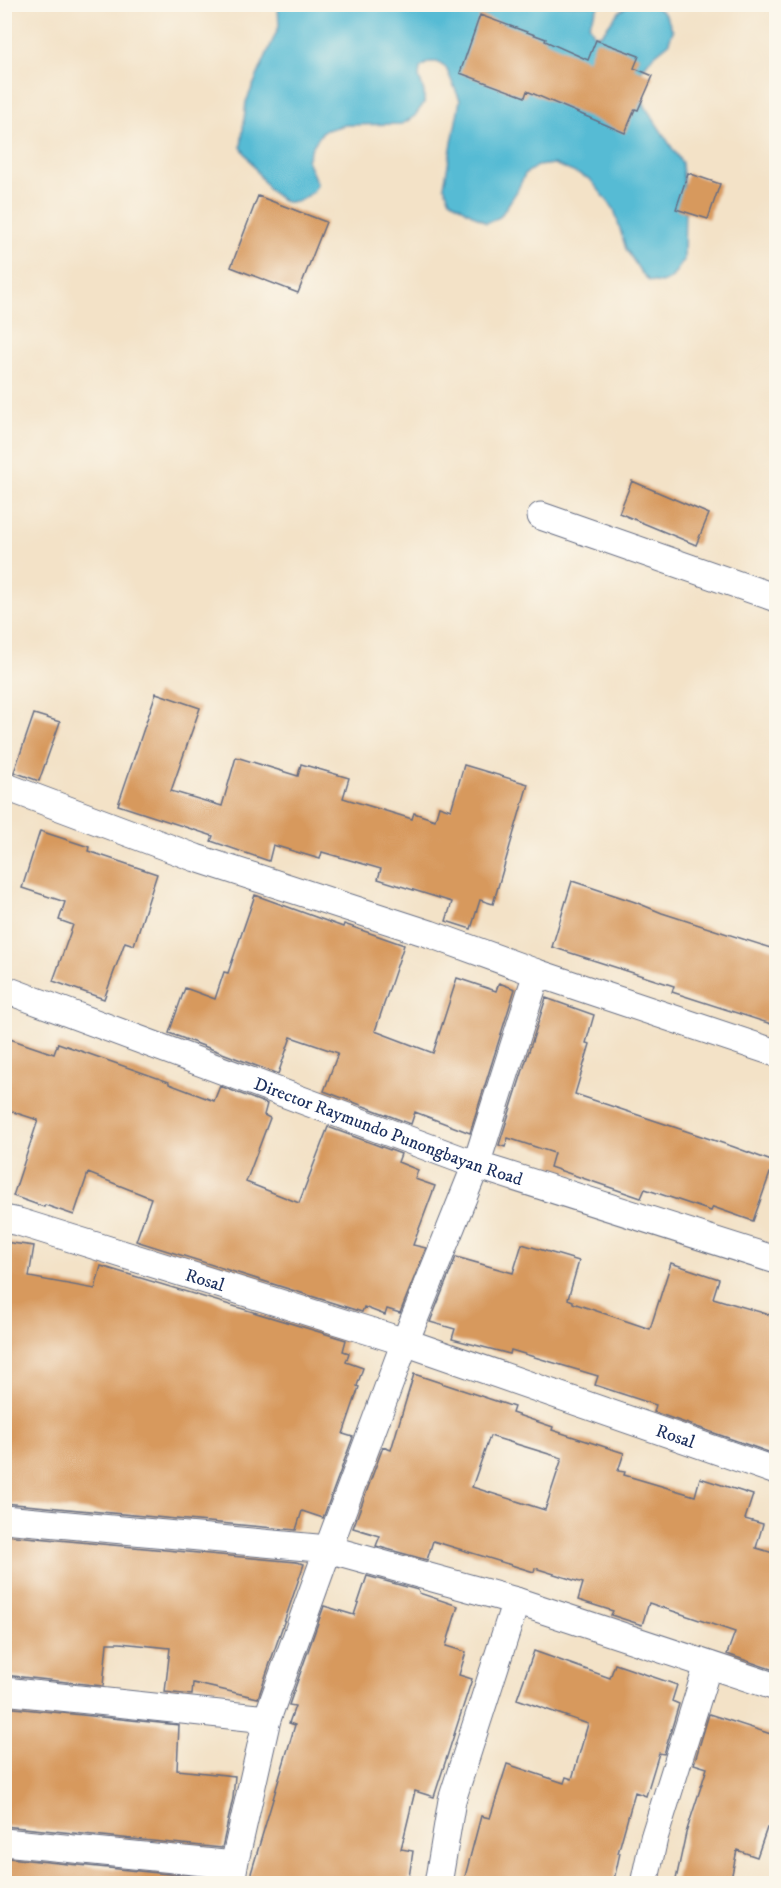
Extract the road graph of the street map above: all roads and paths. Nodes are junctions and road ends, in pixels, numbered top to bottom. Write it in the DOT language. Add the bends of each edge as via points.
graph roads {
  1 [pos="541,516"];
  2 [pos="777,598"];
  3 [pos="4,786"];
  4 [pos="537,973"];
  5 [pos="4,989"];
  6 [pos="777,1053"];
  7 [pos="476,1165"];
  8 [pos="4,1219"];
  9 [pos="777,1260"];
  10 [pos="405,1342"];
  11 [pos="777,1471"];
  12 [pos="4,1519"];
  13 [pos="328,1549"];
  14 [pos="516,1602"];
  15 [pos="708,1665"];
  16 [pos="777,1687"];
  17 [pos="4,1692"];
  18 [pos="267,1719"];
  19 [pos="4,1842"];
  20 [pos="233,1874"];
  21 [pos="438,1884"];
  22 [pos="644,1884"];
  1 -- 2 [label="street"];
  3 -- 4 [label="street" via="196,858"];
  4 -- 6 [label="street"];
  4 -- 7 [label="street"];
  5 -- 7 [label="street, Director Raymundo Punongbayan Road"];
  7 -- 9 [label="street, Director Raymundo Punongbayan Road"];
  7 -- 10 [label="street"];
  8 -- 10 [label="street, Rosal"];
  10 -- 11 [label="street, Rosal"];
  10 -- 13 [label="street"];
  12 -- 13 [label="street"];
  13 -- 14 [label="street"];
  13 -- 18 [label="street"];
  14 -- 15 [label="street"];
  14 -- 21 [label="street" via="452,1800"];
  15 -- 16 [label="street"];
  15 -- 22 [label="street" via="654,1838"];
  17 -- 18 [label="street"];
  18 -- 20 [label="street"];
  19 -- 20 [label="street"];
}
